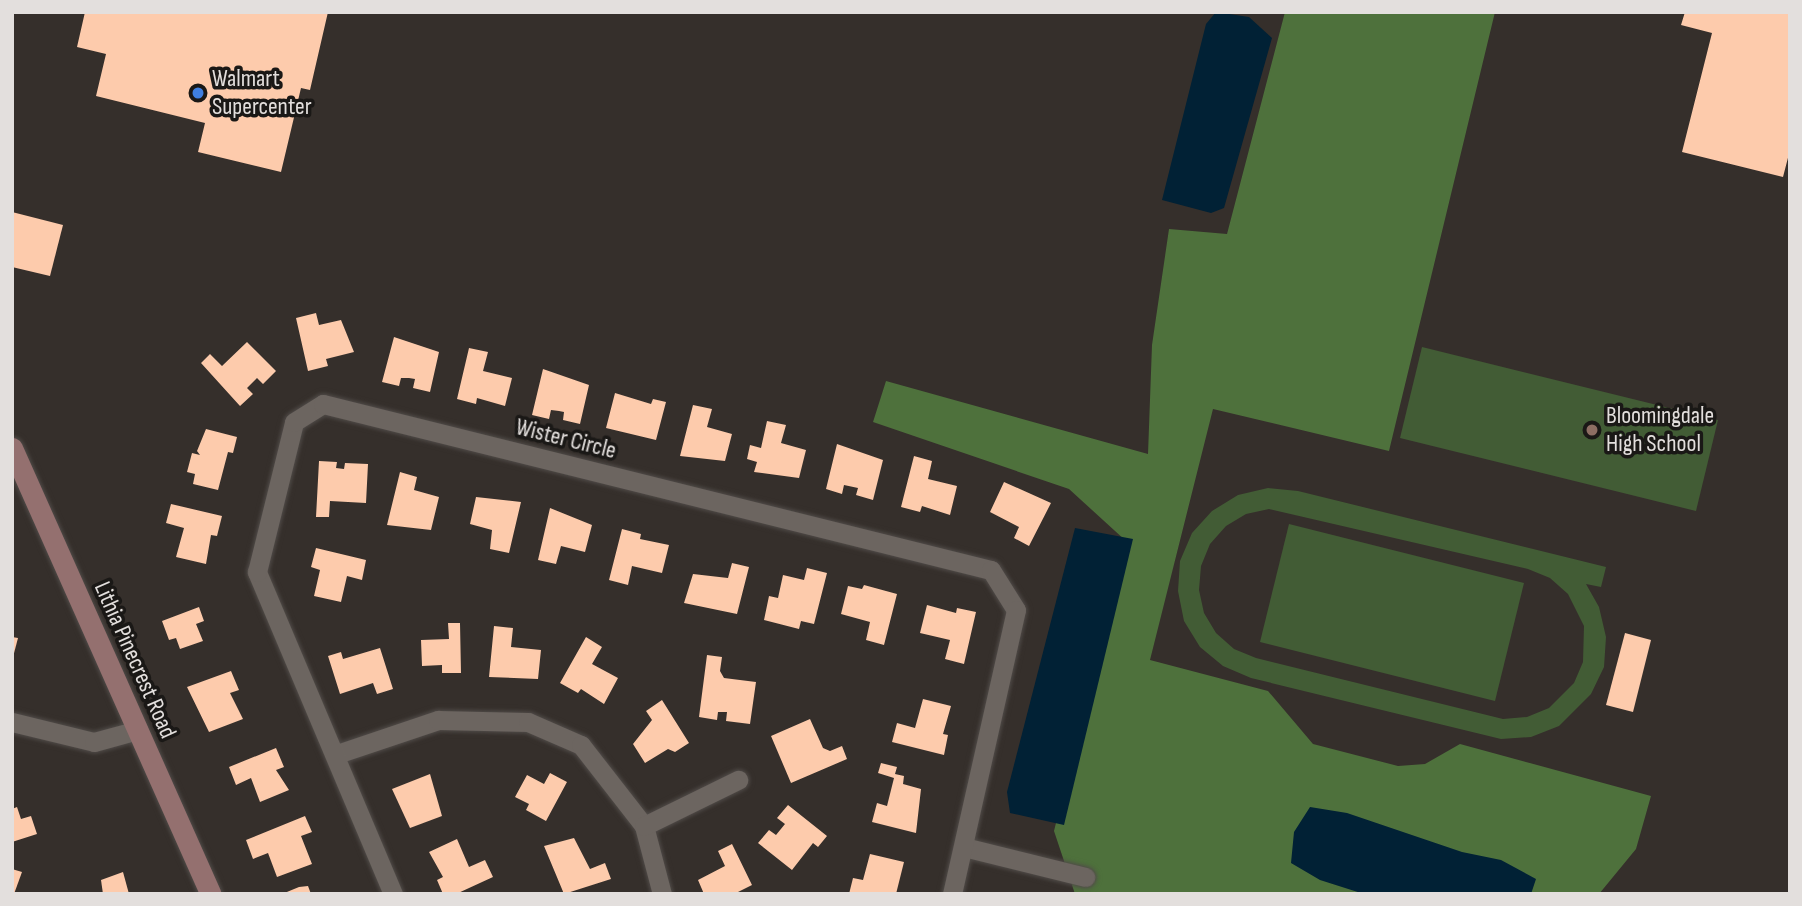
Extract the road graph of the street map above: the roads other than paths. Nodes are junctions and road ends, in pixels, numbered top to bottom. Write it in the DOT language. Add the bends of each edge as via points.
graph roads {
  1 [pos="12,448"];
  2 [pos="12,722"];
  3 [pos="138,730"];
  4 [pos="337,754"];
  5 [pos="738,780"];
  6 [pos="644,826"];
  7 [pos="964,847"];
  8 [pos="1085,877"];
  9 [pos="211,894"];
  10 [pos="393,894"];
  11 [pos="662,894"];
  12 [pos="952,894"];
  1 -- 3 [label="main road, Lithia Pinecrest Road"];
  2 -- 3 [label="street" via="94,742"];
  3 -- 9 [label="main road, Lithia Pinecrest Road"];
  4 -- 6 [label="street" via="438,720 528,722 581,745"];
  4 -- 7 [label="street, Wister Circle" via="257,572 294,422 323,404 991,570 1016,610"];
  4 -- 10 [label="street, Wister Circle"];
  5 -- 6 [label="street"];
  6 -- 11 [label="street"];
  7 -- 8 [label="street"];
  7 -- 12 [label="street, Wister Circle"];
}
